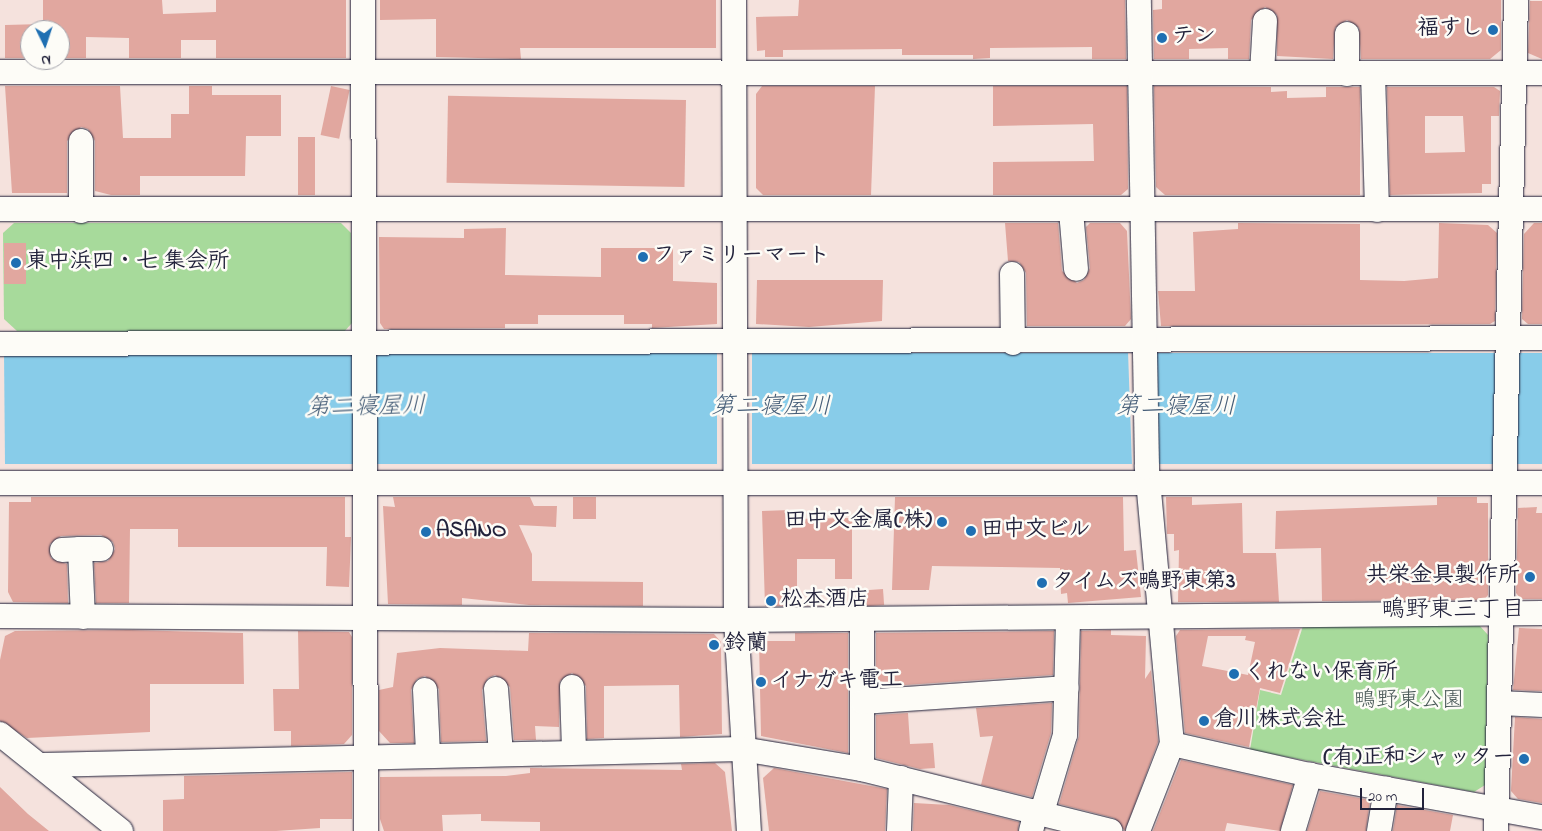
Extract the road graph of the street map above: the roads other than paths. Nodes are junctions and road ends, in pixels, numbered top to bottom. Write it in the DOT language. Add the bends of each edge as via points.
graph roads {
  1 [pos="363,0"];
  2 [pos="734,0"];
  3 [pos="1139,0"];
  4 [pos="1516,0"];
  5 [pos="1265,21"];
  6 [pos="1347,34"];
  7 [pos="0,72"];
  8 [pos="365,72"];
  9 [pos="1514,73"];
  10 [pos="1542,73"];
  11 [pos="736,74"];
  12 [pos="1141,74"];
  13 [pos="1262,74"];
  14 [pos="1347,74"];
  15 [pos="1373,74"];
  16 [pos="81,141"];
  17 [pos="0,209"];
  18 [pos="735,210"];
  19 [pos="1377,210"];
  20 [pos="1509,210"];
  21 [pos="1542,210"];
  22 [pos="81,211"];
  23 [pos="364,211"];
  24 [pos="1071,211"];
  25 [pos="1146,211"];
  26 [pos="1076,269"];
  27 [pos="1012,274"];
  28 [pos="1542,338"];
  29 [pos="1013,343"];
  30 [pos="0,344"];
  31 [pos="364,345"];
  32 [pos="1506,345"];
  33 [pos="736,346"];
  34 [pos="1144,346"];
  35 [pos="365,473"];
  36 [pos="738,474"];
  37 [pos="1148,475"];
  38 [pos="1505,475"];
  39 [pos="0,483"];
  40 [pos="1542,483"];
  41 [pos="81,549"];
  42 [pos="1542,613"];
  43 [pos="1501,614"];
  44 [pos="0,616"];
  45 [pos="82,617"];
  46 [pos="862,618"];
  47 [pos="1068,618"];
  48 [pos="1158,618"];
  49 [pos="369,619"];
  50 [pos="736,620"];
  51 [pos="572,687"];
  52 [pos="1067,688"];
  53 [pos="496,689"];
  54 [pos="425,690"];
  55 [pos="863,702"];
  56 [pos="1500,703"];
  57 [pos="1542,705"];
  58 [pos="0,734"];
  59 [pos="1172,744"];
  60 [pos="742,748"];
  61 [pos="574,752"];
  62 [pos="428,753"];
  63 [pos="367,754"];
  64 [pos="501,754"];
  65 [pos="44,765"];
  66 [pos="862,769"];
  67 [pos="1310,775"];
  68 [pos="901,778"];
  69 [pos="1386,789"];
  70 [pos="1542,817"];
  71 [pos="1036,818"];
  72 [pos="1496,820"];
  73 [pos="121,831"];
  74 [pos="366,831"];
  75 [pos="749,831"];
  76 [pos="899,831"];
  77 [pos="1110,831"];
  78 [pos="1138,831"];
  79 [pos="1293,831"];
  80 [pos="1379,831"];
  1 -- 8 [label="street"];
  2 -- 11 [label="street"];
  3 -- 12 [label="street"];
  4 -- 9 [label="street"];
  5 -- 13 [label="street"];
  6 -- 14 [label="street"];
  7 -- 8 [label="street"];
  8 -- 11 [label="street"];
  8 -- 23 [label="street"];
  9 -- 10 [label="street"];
  9 -- 15 [label="street"];
  9 -- 20 [label="street"];
  11 -- 12 [label="street"];
  11 -- 18 [label="street"];
  12 -- 13 [label="street"];
  12 -- 25 [label="street"];
  13 -- 14 [label="street"];
  14 -- 15 [label="street"];
  15 -- 19 [label="street"];
  16 -- 22 [label="street"];
  17 -- 22 [label="street"];
  18 -- 23 [label="street"];
  18 -- 24 [label="street"];
  18 -- 33 [label="street"];
  19 -- 20 [label="street"];
  19 -- 25 [label="street"];
  20 -- 21 [label="street"];
  20 -- 32 [label="street"];
  22 -- 23 [label="street"];
  23 -- 31 [label="street"];
  24 -- 25 [label="street"];
  24 -- 26 [label="street"];
  25 -- 34 [label="street"];
  27 -- 29 [label="street"];
  28 -- 32 [label="street"];
  29 -- 33 [label="street"];
  29 -- 34 [label="street"];
  30 -- 31 [label="street"];
  31 -- 33 [label="street"];
  31 -- 35 [label="street"];
  32 -- 34 [label="street"];
  32 -- 38 [label="street"];
  33 -- 36 [label="street"];
  34 -- 37 [label="street"];
  35 -- 36 [label="street"];
  35 -- 39 [label="street"];
  35 -- 49 [label="street"];
  36 -- 37 [label="street"];
  36 -- 50 [label="street"];
  37 -- 38 [label="street"];
  37 -- 48 [label="street"];
  38 -- 40 [label="street"];
  38 -- 43 [label="street"];
  41 -- 45 [label="street"];
  42 -- 43 [label="street"];
  43 -- 48 [label="street"];
  43 -- 56 [label="street"];
  44 -- 45 [label="street"];
  45 -- 49 [label="street"];
  46 -- 47 [label="street"];
  46 -- 50 [label="street"];
  46 -- 55 [label="street"];
  47 -- 48 [label="street"];
  47 -- 52 [label="street"];
  48 -- 59 [label="street"];
  49 -- 50 [label="street"];
  49 -- 63 [label="street"];
  50 -- 60 [label="street"];
  51 -- 61 [label="street"];
  52 -- 55 [label="street"];
  52 -- 71 [label="street" via="1065,734"];
  53 -- 64 [label="street"];
  54 -- 62 [label="street"];
  55 -- 66 [label="street"];
  56 -- 57 [label="street"];
  56 -- 72 [label="street"];
  58 -- 65 [label="street"];
  59 -- 67 [label="street"];
  59 -- 78 [label="street"];
  60 -- 61 [label="street"];
  60 -- 66 [label="street"];
  60 -- 75 [label="street"];
  61 -- 64 [label="street"];
  62 -- 63 [label="street"];
  62 -- 64 [label="street"];
  63 -- 65 [label="street"];
  63 -- 74 [label="street"];
  65 -- 73 [label="street"];
  66 -- 68 [label="street"];
  67 -- 69 [label="street"];
  67 -- 79 [label="street"];
  68 -- 71 [label="street"];
  68 -- 76 [label="street"];
  69 -- 72 [label="street"];
  69 -- 80 [label="street"];
  70 -- 72 [label="street"];
  71 -- 77 [label="street"];
}
